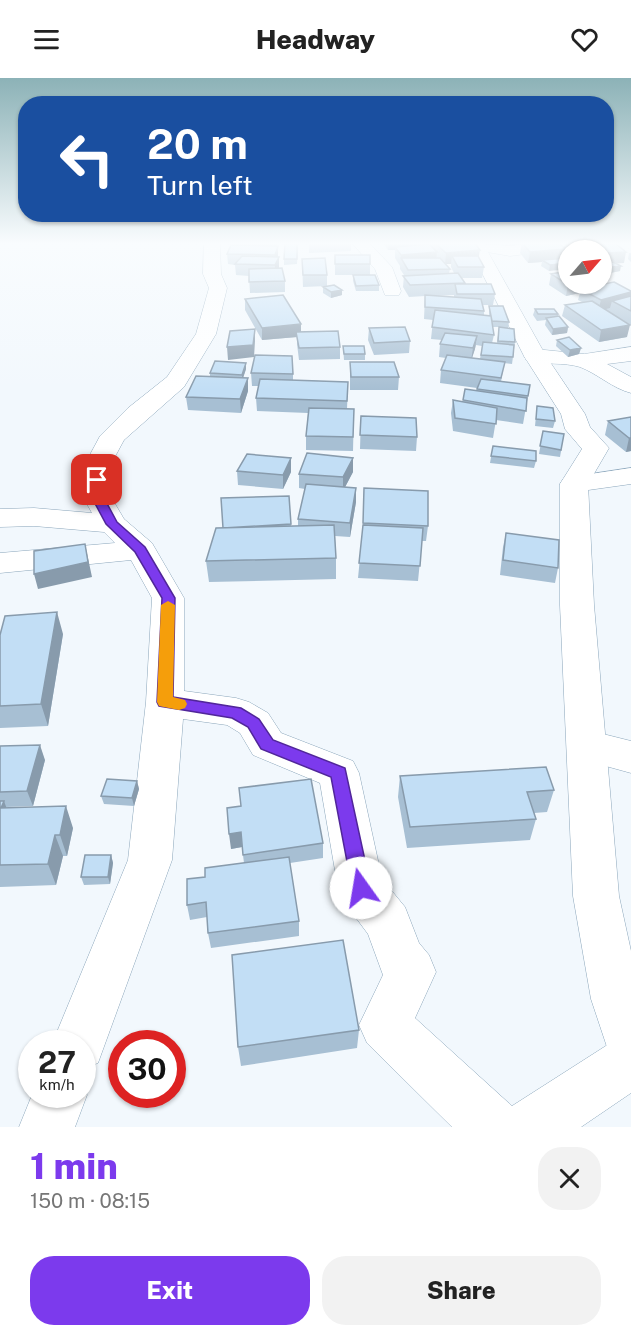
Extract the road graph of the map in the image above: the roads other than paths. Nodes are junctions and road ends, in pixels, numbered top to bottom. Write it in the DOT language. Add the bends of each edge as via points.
graph roads {
  1 [pos="217,292"];
  2 [pos="501,292"];
  3 [pos="631,354"];
  4 [pos="535,356"];
  5 [pos="584,361"];
  6 [pos="631,386"];
  7 [pos="631,476"];
  8 [pos="574,483"];
  9 [pos="0,518"];
  10 [pos="126,537"];
  11 [pos="0,563"];
  12 [pos="165,702"];
  13 [pos="586,746"];
  14 [pos="631,757"];
  15 [pos="84,1030"];
  16 [pos="631,1043"];
  17 [pos="631,1061"];
  18 [pos="54,1108"];
  19 [pos="47,1127"];
  20 [pos="493,1127"];
  21 [pos="531,1127"];
  1 -- 10 [label="street" via="206,334 177,382 113,436 98,464 97,496"];
  2 -- 4 [label="street"];
  3 -- 5 [label="street"];
  4 -- 5 [label="street"];
  4 -- 8 [label="street" via="573,414 578,429 596,448"];
  5 -- 6 [label="street"];
  7 -- 8 [label="street"];
  8 -- 13 [label="street"];
  9 -- 10 [label="street" via="34,517"];
  10 -- 11 [label="street"];
  10 -- 12 [label="street" via="168,598"];
  12 -- 15 [label="street" via="150,860"];
  12 -- 20 [label="street" via="236,712 254,723 267,744 339,772 361,888 388,923 400,958 411,972 385,1025"];
  13 -- 14 [label="street"];
  13 -- 16 [label="street" via="596,896 616,999"];
  17 -- 21 [label="street"];
  18 -- 19 [label="street"];
}
